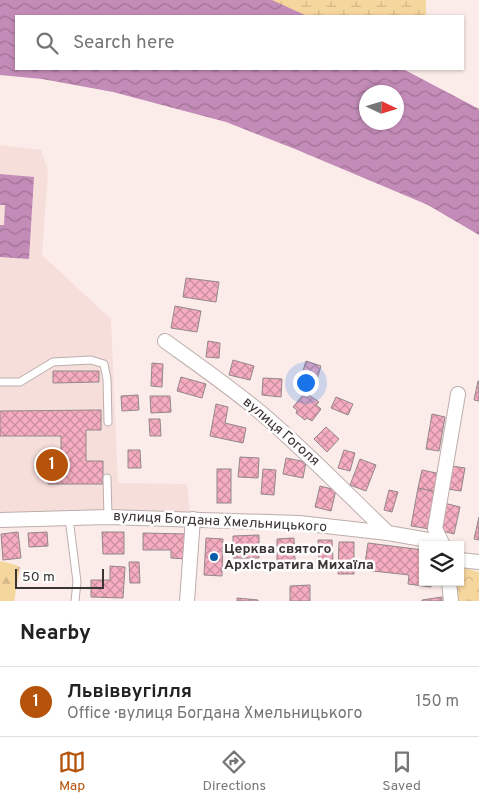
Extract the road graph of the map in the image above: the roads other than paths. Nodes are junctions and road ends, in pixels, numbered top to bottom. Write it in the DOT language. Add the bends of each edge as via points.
graph roads {
  1 [pos="165,341"];
  2 [pos="0,382"];
  3 [pos="458,394"];
  4 [pos="108,422"];
  5 [pos="107,478"];
  6 [pos="108,517"];
  7 [pos="69,518"];
  8 [pos="193,519"];
  9 [pos="0,520"];
  10 [pos="388,533"];
  11 [pos="430,541"];
  12 [pos="441,541"];
  13 [pos="464,560"];
  14 [pos="479,562"];
  15 [pos="449,586"];
  16 [pos="76,601"];
  17 [pos="187,601"];
  18 [pos="451,601"];
  1 -- 10 [label="street, вулиця Гоголя" via="260,412"];
  2 -- 4 [label="lane" via="20,382 53,362 91,360 104,364"];
  3 -- 12 [label="street" via="435,530"];
  5 -- 6 [label="lane"];
  6 -- 7 [label="street, вулиця Богдана Хмельницького"];
  6 -- 8 [label="street, вулиця Богдана Хмельницького"];
  7 -- 9 [label="street, вулиця Богдана Хмельницького"];
  7 -- 16 [label="lane" via="77,582"];
  8 -- 10 [label="street, вулиця Богдана Хмельницького" via="298,523"];
  8 -- 17 [label="street"];
  10 -- 11 [label="street, вулиця Богдана Хмельницького"];
  13 -- 14 [label="street"];
  15 -- 18 [label="street"];
}
